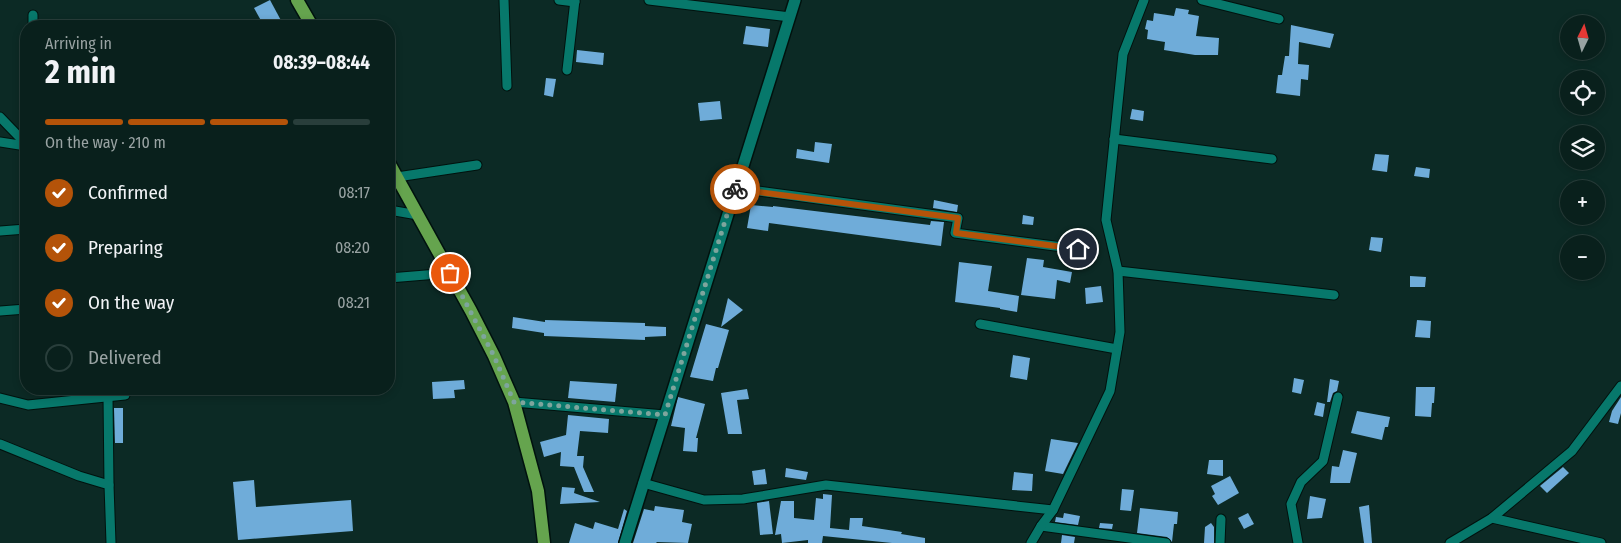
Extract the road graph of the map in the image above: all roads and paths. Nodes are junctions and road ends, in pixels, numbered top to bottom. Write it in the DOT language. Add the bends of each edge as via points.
graph roads {
  1 [pos="297,0"];
  2 [pos="504,0"];
  3 [pos="559,0"];
  4 [pos="649,0"];
  5 [pos="796,0"];
  6 [pos="1144,0"];
  7 [pos="1202,0"];
  8 [pos="575,1"];
  9 [pos="33,15"];
  10 [pos="790,17"];
  11 [pos="1279,19"];
  12 [pos="33,20"];
  13 [pos="309,20"];
  14 [pos="567,70"];
  15 [pos="507,86"];
  16 [pos="0,117"];
  17 [pos="20,139"];
  18 [pos="1114,139"];
  19 [pos="0,142"];
  20 [pos="20,144"];
  21 [pos="1272,159"];
  22 [pos="477,165"];
  23 [pos="395,174"];
  24 [pos="397,177"];
  25 [pos="736,188"];
  26 [pos="395,211"];
  27 [pos="418,216"];
  28 [pos="20,229"];
  29 [pos="0,231"];
  30 [pos="1078,249"];
  31 [pos="1118,272"];
  32 [pos="450,273"];
  33 [pos="395,278"];
  34 [pos="1334,295"];
  35 [pos="20,309"];
  36 [pos="0,311"];
  37 [pos="980,324"];
  38 [pos="1117,349"];
  39 [pos="1621,386"];
  40 [pos="125,395"];
  41 [pos="108,397"];
  42 [pos="1338,397"];
  43 [pos="0,398"];
  44 [pos="514,402"];
  45 [pos="665,415"];
  46 [pos="0,444"];
  47 [pos="643,483"];
  48 [pos="109,486"];
  49 [pos="1053,510"];
  50 [pos="1492,518"];
  51 [pos="1221,519"];
  52 [pos="1041,526"];
  53 [pos="111,543"];
  54 [pos="544,543"];
  55 [pos="625,543"];
  56 [pos="1031,543"];
  57 [pos="1166,543"];
  58 [pos="1220,543"];
  59 [pos="1298,543"];
  60 [pos="1450,543"];
  61 [pos="1601,543"];
  1 -- 13 [label="main road"];
  2 -- 15 [label="street"];
  3 -- 8 [label="street"];
  4 -- 10 [label="street"];
  5 -- 10 [label="street"];
  6 -- 18 [label="street" via="1123,54"];
  7 -- 11 [label="street"];
  8 -- 14 [label="street"];
  9 -- 12 [label="street"];
  10 -- 25 [label="street"];
  16 -- 17 [label="street"];
  18 -- 21 [label="street"];
  18 -- 31 [label="street" via="1106,220"];
  19 -- 20 [label="street"];
  22 -- 24 [label="street"];
  23 -- 24 [label="main road"];
  24 -- 27 [label="main road"];
  25 -- 30 [label="street" via="958,218 956,233"];
  25 -- 45 [label="street"];
  26 -- 27 [label="street"];
  27 -- 32 [label="main road"];
  28 -- 29 [label="street"];
  31 -- 34 [label="street"];
  31 -- 38 [label="street" via="1120,332"];
  32 -- 33 [label="street"];
  32 -- 44 [label="main road" via="494,356"];
  35 -- 36 [label="street"];
  37 -- 38 [label="street"];
  38 -- 49 [label="street" via="1110,391"];
  39 -- 50 [label="street" via="1572,451"];
  40 -- 41 [label="street"];
  41 -- 43 [label="street" via="28,405"];
  41 -- 48 [label="street"];
  42 -- 59 [label="street" via="1323,461 1300,482 1291,504"];
  44 -- 45 [label="street"];
  44 -- 54 [label="main road" via="538,491"];
  45 -- 47 [label="street"];
  46 -- 48 [label="street"];
  47 -- 49 [label="street" via="704,500 743,499 826,485"];
  47 -- 55 [label="street"];
  48 -- 53 [label="street"];
  49 -- 52 [label="street"];
  50 -- 60 [label="street"];
  50 -- 61 [label="street"];
  51 -- 58 [label="street"];
  52 -- 56 [label="street"];
  52 -- 57 [label="street"];
}
